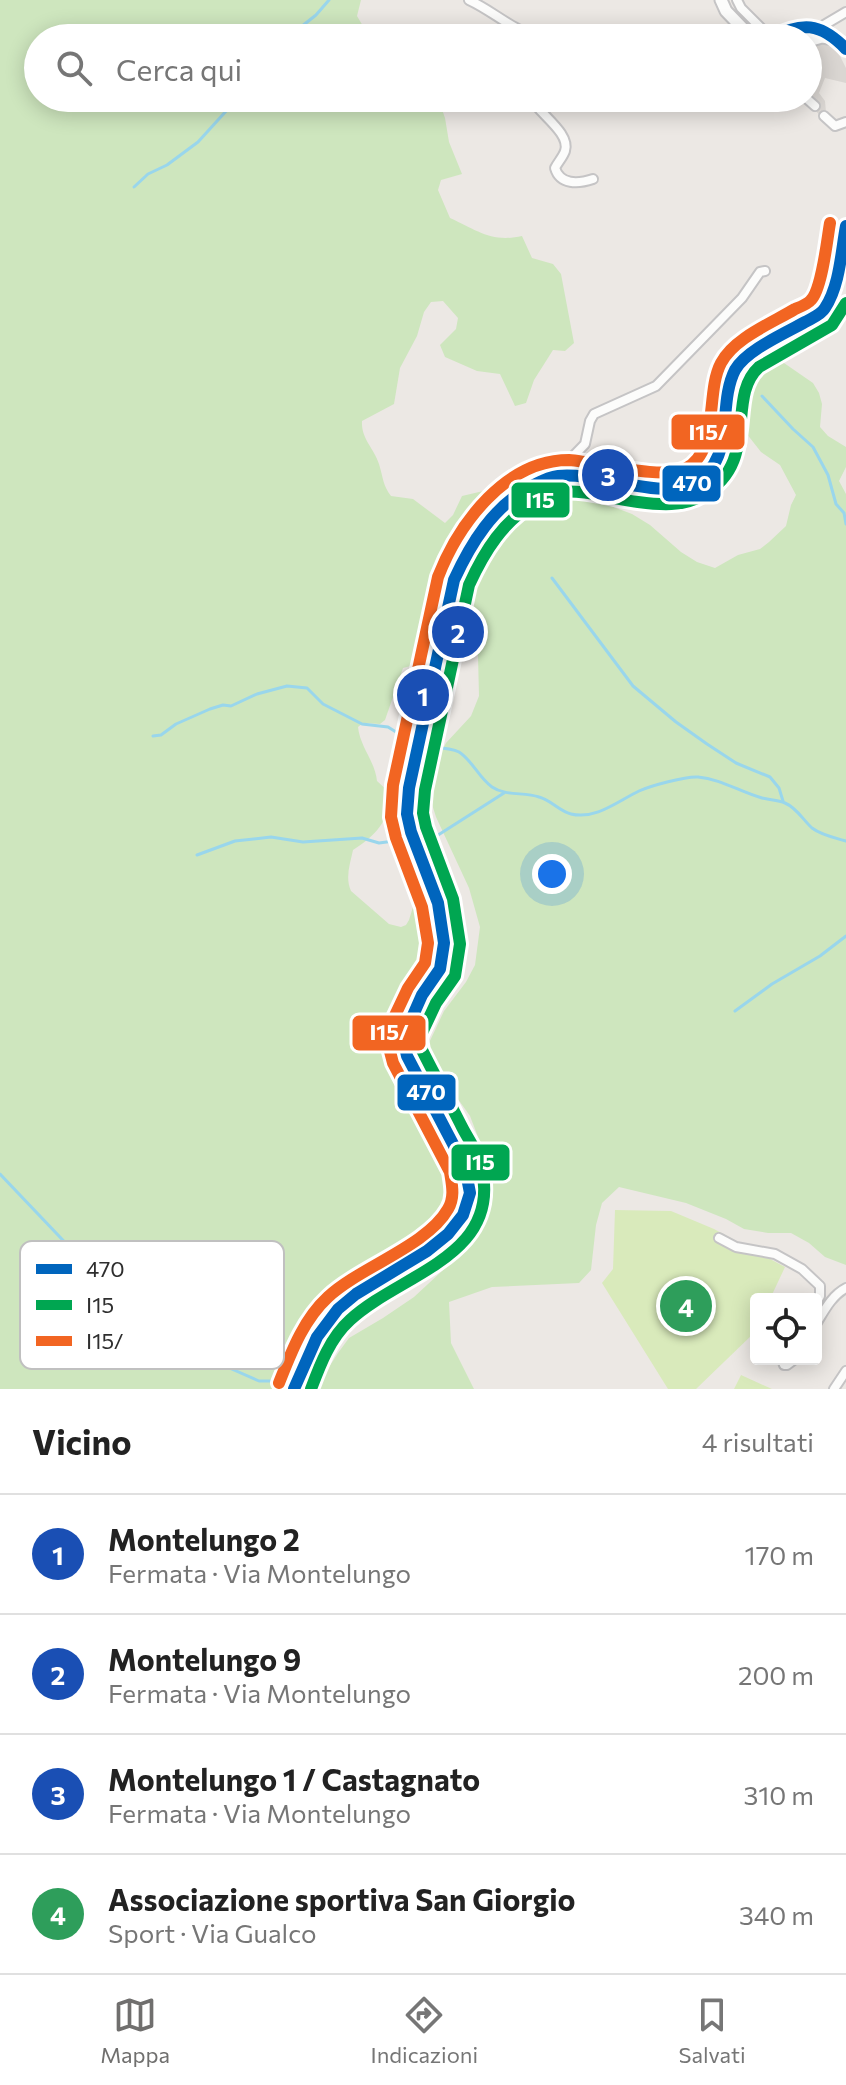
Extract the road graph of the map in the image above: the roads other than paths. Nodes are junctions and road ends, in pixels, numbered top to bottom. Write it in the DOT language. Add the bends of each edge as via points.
graph roads {
  1 [pos="469,0"];
  2 [pos="721,0"];
  3 [pos="737,0"];
  4 [pos="846,12"];
  5 [pos="507,24"];
  6 [pos="739,24"];
  7 [pos="756,24"];
  8 [pos="822,26"];
  9 [pos="822,29"];
  10 [pos="822,37"];
  11 [pos="836,39"];
  12 [pos="846,49"];
  13 [pos="542,112"];
  14 [pos="824,116"];
  15 [pos="846,122"];
  16 [pos="593,179"];
  17 [pos="846,226"];
  18 [pos="844,253"];
  19 [pos="765,271"];
  20 [pos="554,476"];
  21 [pos="719,1238"];
  22 [pos="846,1288"];
  23 [pos="820,1293"];
  24 [pos="822,1315"];
  25 [pos="846,1371"];
  26 [pos="294,1389"];
  27 [pos="834,1389"];
  1 -- 5 [label="street"];
  2 -- 6 [label="street"];
  3 -- 7 [label="street"];
  4 -- 8 [label="street"];
  9 -- 11 [label="street"];
  10 -- 11 [label="street"];
  11 -- 12 [label="street"];
  13 -- 16 [label="street" via="566,143 555,168 558,176 572,182"];
  14 -- 15 [label="street" via="835,126"];
  17 -- 18 [label="street"];
  18 -- 20 [label="street" via="823,312 740,363 722,449 700,479 673,489"];
  19 -- 20 [label="street" via="656,386 594,414 585,444"];
  20 -- 26 [label="street" via="514,496 475,537 462,560 409,788 411,832 438,903 444,943 440,969 406,1029 404,1047 465,1167 470,1202 444,1239 339,1308 313,1340"];
  21 -- 23 [label="street" via="775,1254 802,1269 820,1286"];
  22 -- 24 [label="street"];
  25 -- 27 [label="street"];
}
